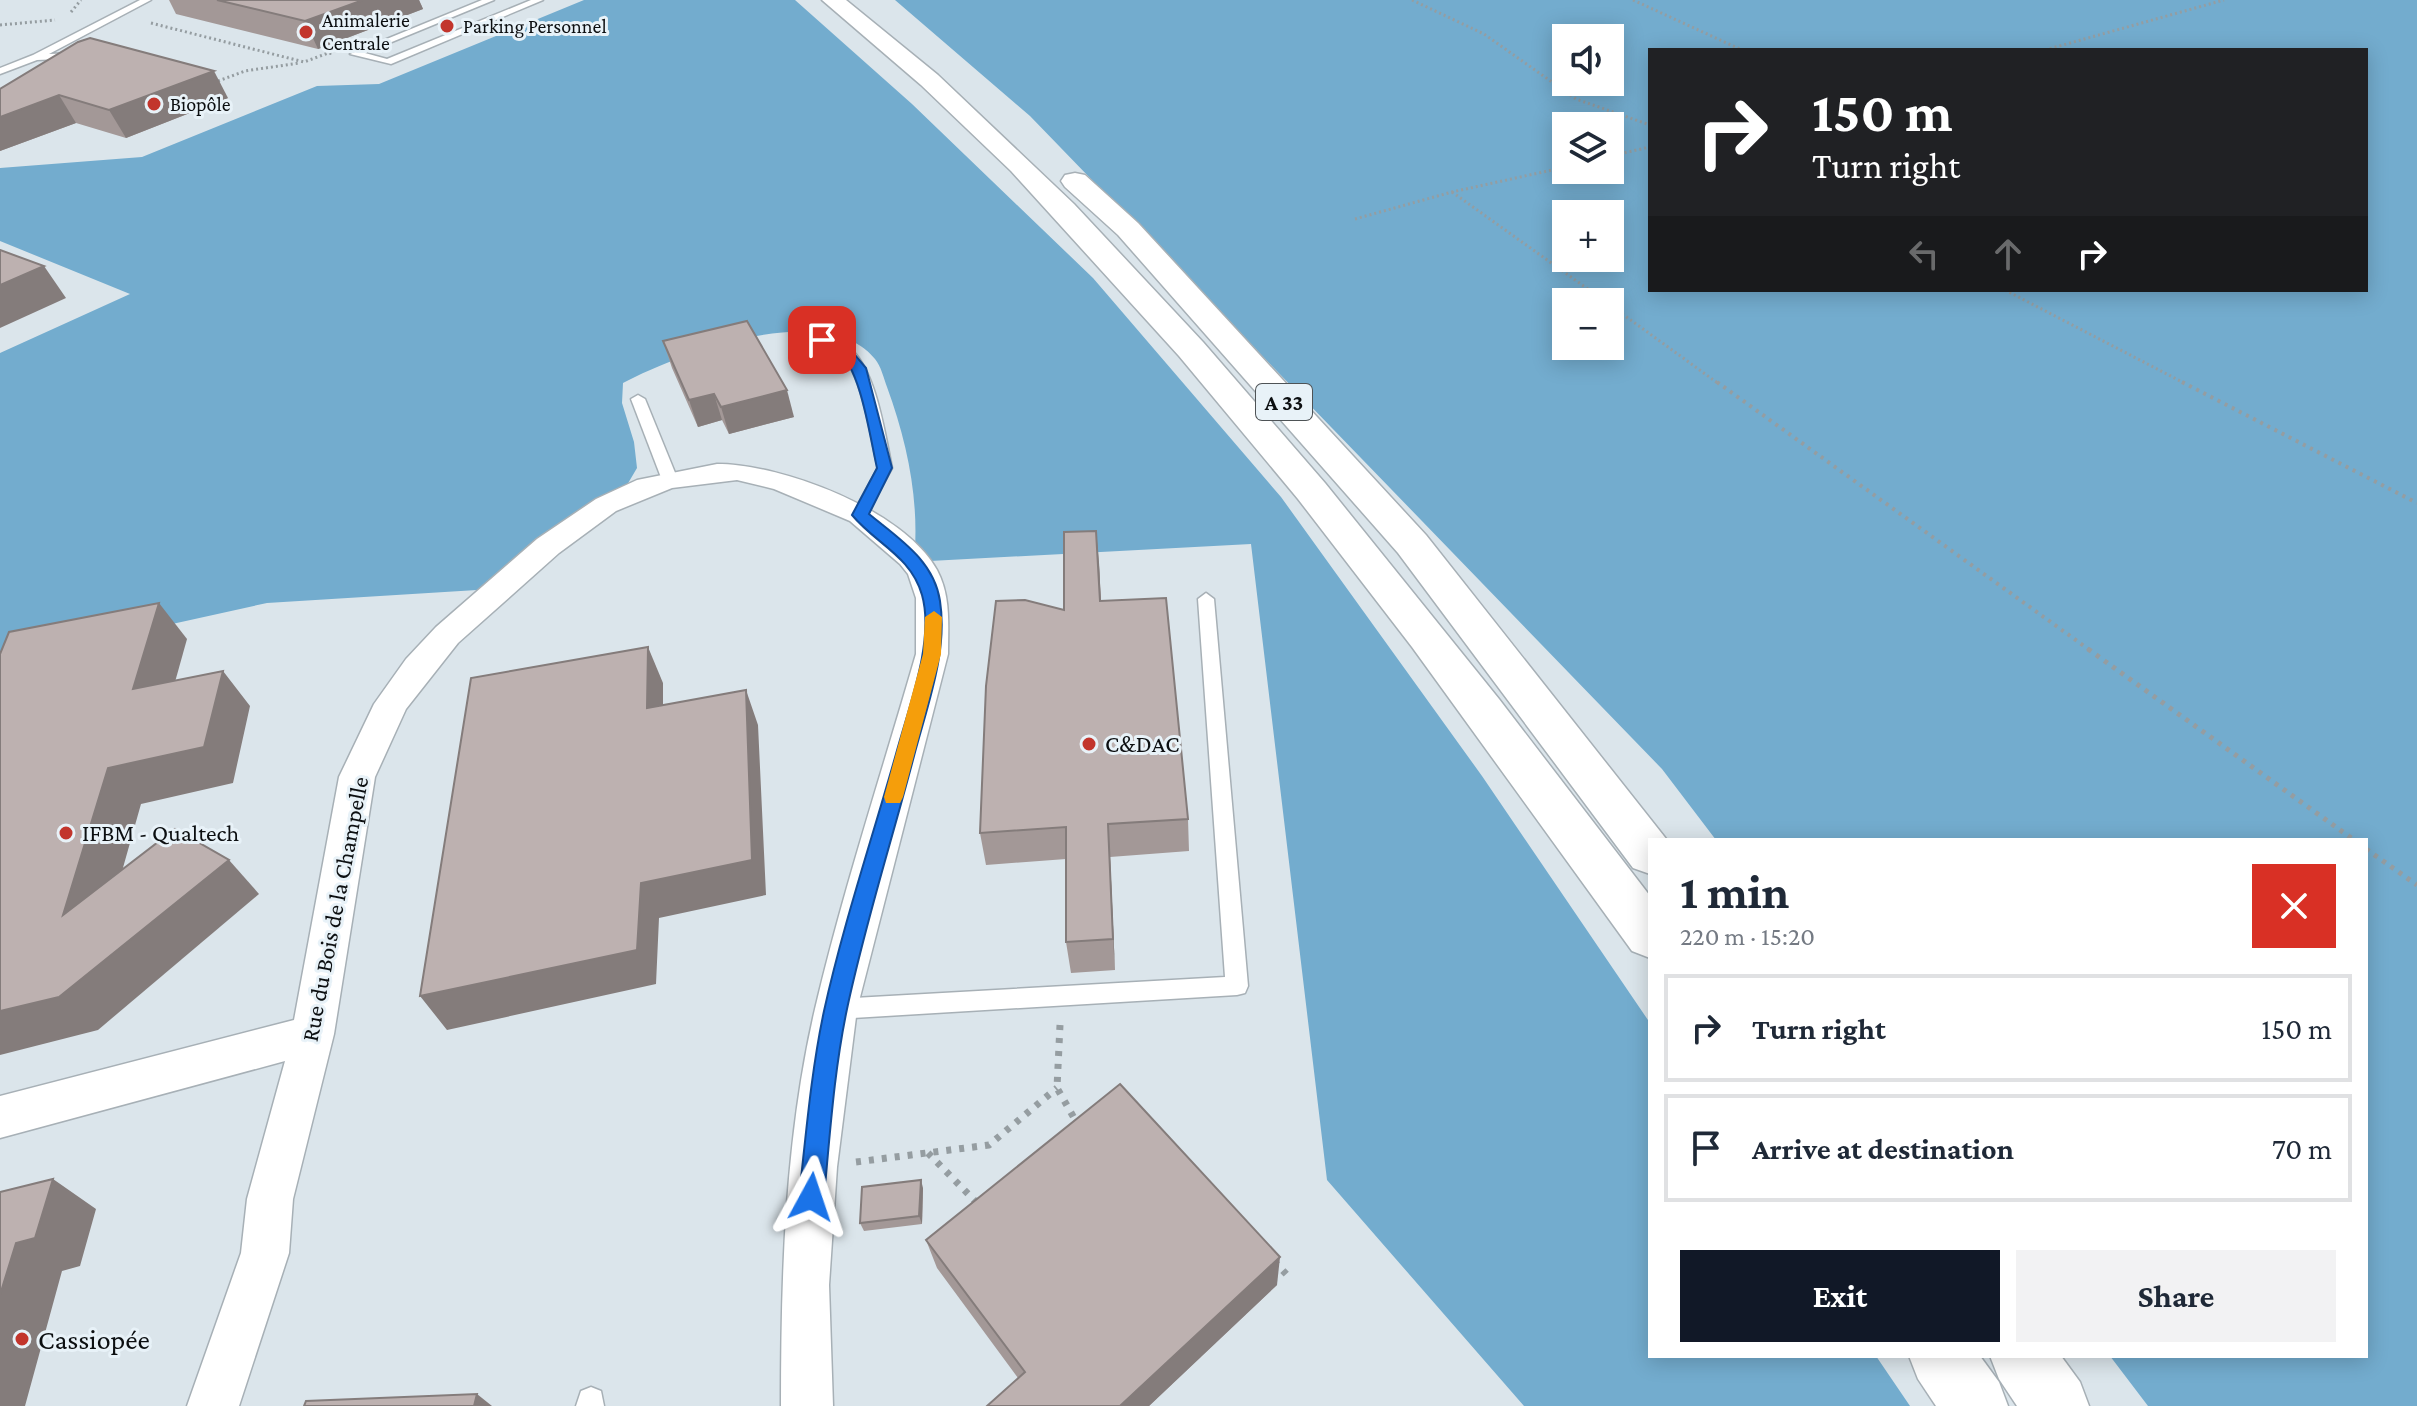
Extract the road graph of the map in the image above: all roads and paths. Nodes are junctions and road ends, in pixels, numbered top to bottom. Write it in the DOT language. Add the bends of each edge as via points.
graph roads {
  1 [pos="147,0"];
  2 [pos="490,0"];
  3 [pos="535,0"];
  4 [pos="833,0"];
  5 [pos="1412,0"];
  6 [pos="1633,0"];
  7 [pos="2224,0"];
  8 [pos="868,2"];
  9 [pos="119,14"];
  10 [pos="1738,48"];
  11 [pos="2052,48"];
  12 [pos="355,54"];
  13 [pos="97,55"];
  14 [pos="36,57"];
  15 [pos="304,62"];
  16 [pos="0,71"];
  17 [pos="218,81"];
  18 [pos="1648,124"];
  19 [pos="1648,147"];
  20 [pos="1624,153"];
  21 [pos="1552,170"];
  22 [pos="1452,192"];
  23 [pos="1355,219"];
  24 [pos="1587,288"];
  25 [pos="2009,292"];
  26 [pos="1624,315"];
  27 [pos="804,342"];
  28 [pos="638,399"];
  29 [pos="670,480"];
  30 [pos="2417,503"];
  31 [pos="860,515"];
  32 [pos="1206,599"];
  33 [pos="2351,838"];
  34 [pos="2368,850"];
  35 [pos="1648,851"];
  36 [pos="2417,885"];
  37 [pos="1648,933"];
  38 [pos="1061,998"];
  39 [pos="836,1009"];
  40 [pos="313,1034"];
  41 [pos="1057,1088"];
  42 [pos="0,1117"];
  43 [pos="1091,1122"];
  44 [pos="927,1152"];
  45 [pos="814,1167"];
  46 [pos="983,1209"];
  47 [pos="1267,1253"];
  48 [pos="1287,1275"];
  49 [pos="1942,1358"];
  50 [pos="2023,1358"];
  51 [pos="213,1406"];
  52 [pos="807,1406"];
  53 [pos="1975,1406"];
  54 [pos="2056,1406"];
  1 -- 9 [label="lane"];
  2 -- 12 [label="lane"];
  3 -- 12 [label="lane" via="388,62"];
  4 -- 37 [label="highway, A 33" via="907,60 1050,193 1236,400 1368,559"];
  5 -- 18 [label="path" via="1484,34 1576,99"];
  6 -- 10 [label="path"];
  7 -- 11 [label="path"];
  8 -- 35 [label="highway, A 33" via="938,56 1128,229 1412,544"];
  9 -- 14 [label="lane"];
  9 -- 15 [label="path"];
  12 -- 15 [label="path" via="328,53"];
  13 -- 14 [label="lane"];
  14 -- 16 [label="lane"];
  15 -- 17 [label="path"];
  19 -- 20 [label="path"];
  21 -- 22 [label="path"];
  22 -- 23 [label="path"];
  22 -- 24 [label="path"];
  25 -- 30 [label="path"];
  26 -- 33 [label="path"];
  27 -- 31 [label="lane" via="822,340 842,347 859,368 885,468"];
  28 -- 29 [label="lane"];
  29 -- 31 [label="street, Rue du Bois de la Champelle" via="717,472 760,475"];
  29 -- 40 [label="street, Rue du Bois de la Champelle" via="606,505 548,546 447,635 391,704 357,777"];
  31 -- 39 [label="street, Rue du Bois de la Champelle" via="923,572 932,598 934,637"];
  32 -- 38 [label="lane" via="1237,986"];
  34 -- 36 [label="path"];
  38 -- 39 [label="lane"];
  38 -- 41 [label="path"];
  39 -- 45 [label="street, Rue du Bois de la Champelle"];
  40 -- 42 [label="street"];
  40 -- 51 [label="street, Rue du Bois de la Champelle" via="270,1199 265,1253"];
  41 -- 43 [label="path" via="1081,1130"];
  41 -- 44 [label="path" via="989,1145"];
  44 -- 45 [label="path"];
  44 -- 46 [label="path"];
  45 -- 52 [label="street, Rue du Bois de la Champelle" via="805,1285"];
  47 -- 48 [label="path"];
  49 -- 53 [label="highway"];
  50 -- 54 [label="highway"];
}
